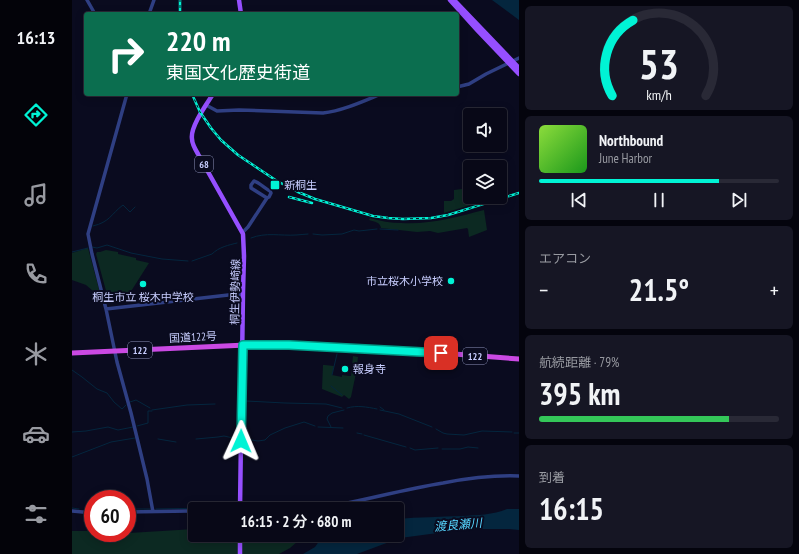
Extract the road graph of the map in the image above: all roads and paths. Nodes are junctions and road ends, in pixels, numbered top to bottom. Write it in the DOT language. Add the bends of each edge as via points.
graph roads {
  1 [pos="88,0"];
  2 [pos="154,0"];
  3 [pos="239,0"];
  4 [pos="450,0"];
  5 [pos="454,0"];
  6 [pos="94,12"];
  7 [pos="150,12"];
  8 [pos="241,12"];
  9 [pos="519,58"];
  10 [pos="511,62"];
  11 [pos="519,68"];
  12 [pos="519,74"];
  13 [pos="459,86"];
  14 [pos="125,96"];
  15 [pos="211,96"];
  16 [pos="376,96"];
  17 [pos="206,105"];
  18 [pos="267,198"];
  19 [pos="242,232"];
  20 [pos="243,295"];
  21 [pos="106,309"];
  22 [pos="243,345"];
  23 [pos="115,351"];
  24 [pos="72,353"];
  25 [pos="519,359"];
  26 [pos="519,476"];
  27 [pos="240,502"];
  28 [pos="350,502"];
  29 [pos="72,511"];
  30 [pos="188,511"];
  31 [pos="84,512"];
  32 [pos="136,512"];
  33 [pos="154,512"];
  34 [pos="240,542"];
  35 [pos="240,554"];
  1 -- 6 [label="street"];
  2 -- 7 [label="street"];
  3 -- 8 [label="main road"];
  4 -- 10 [label="main road"];
  5 -- 10 [label="main road"];
  9 -- 10 [label="street"];
  10 -- 11 [label="main road"];
  10 -- 12 [label="main road"];
  10 -- 13 [label="street" via="469,84"];
  14 -- 21 [label="street" via="88,234"];
  15 -- 17 [label="main road, 桐生伊勢崎線 / 68"];
  16 -- 17 [label="street" via="323,113 216,111"];
  17 -- 19 [label="main road, 桐生伊勢崎線 / 68" via="193,130 192,142"];
  18 -- 18 [label="street" via="251,187 254,181 270,192"];
  18 -- 19 [label="street" via="248,228"];
  19 -- 20 [label="main road, 桐生伊勢崎線 / 68"];
  20 -- 21 [label="street"];
  20 -- 22 [label="main road, 桐生伊勢崎線 / 68"];
  21 -- 23 [label="street"];
  22 -- 23 [label="highway, 国道122号 / 122"];
  22 -- 25 [label="highway, 122" via="415,351"];
  22 -- 27 [label="main road, 桐生伊勢崎線 / 68"];
  23 -- 24 [label="highway, 国道122号 / 122"];
  23 -- 33 [label="street"];
  26 -- 28 [label="street" via="468,478"];
  29 -- 31 [label="street"];
  30 -- 33 [label="street"];
  32 -- 33 [label="street"];
  34 -- 35 [label="main road"];
}
